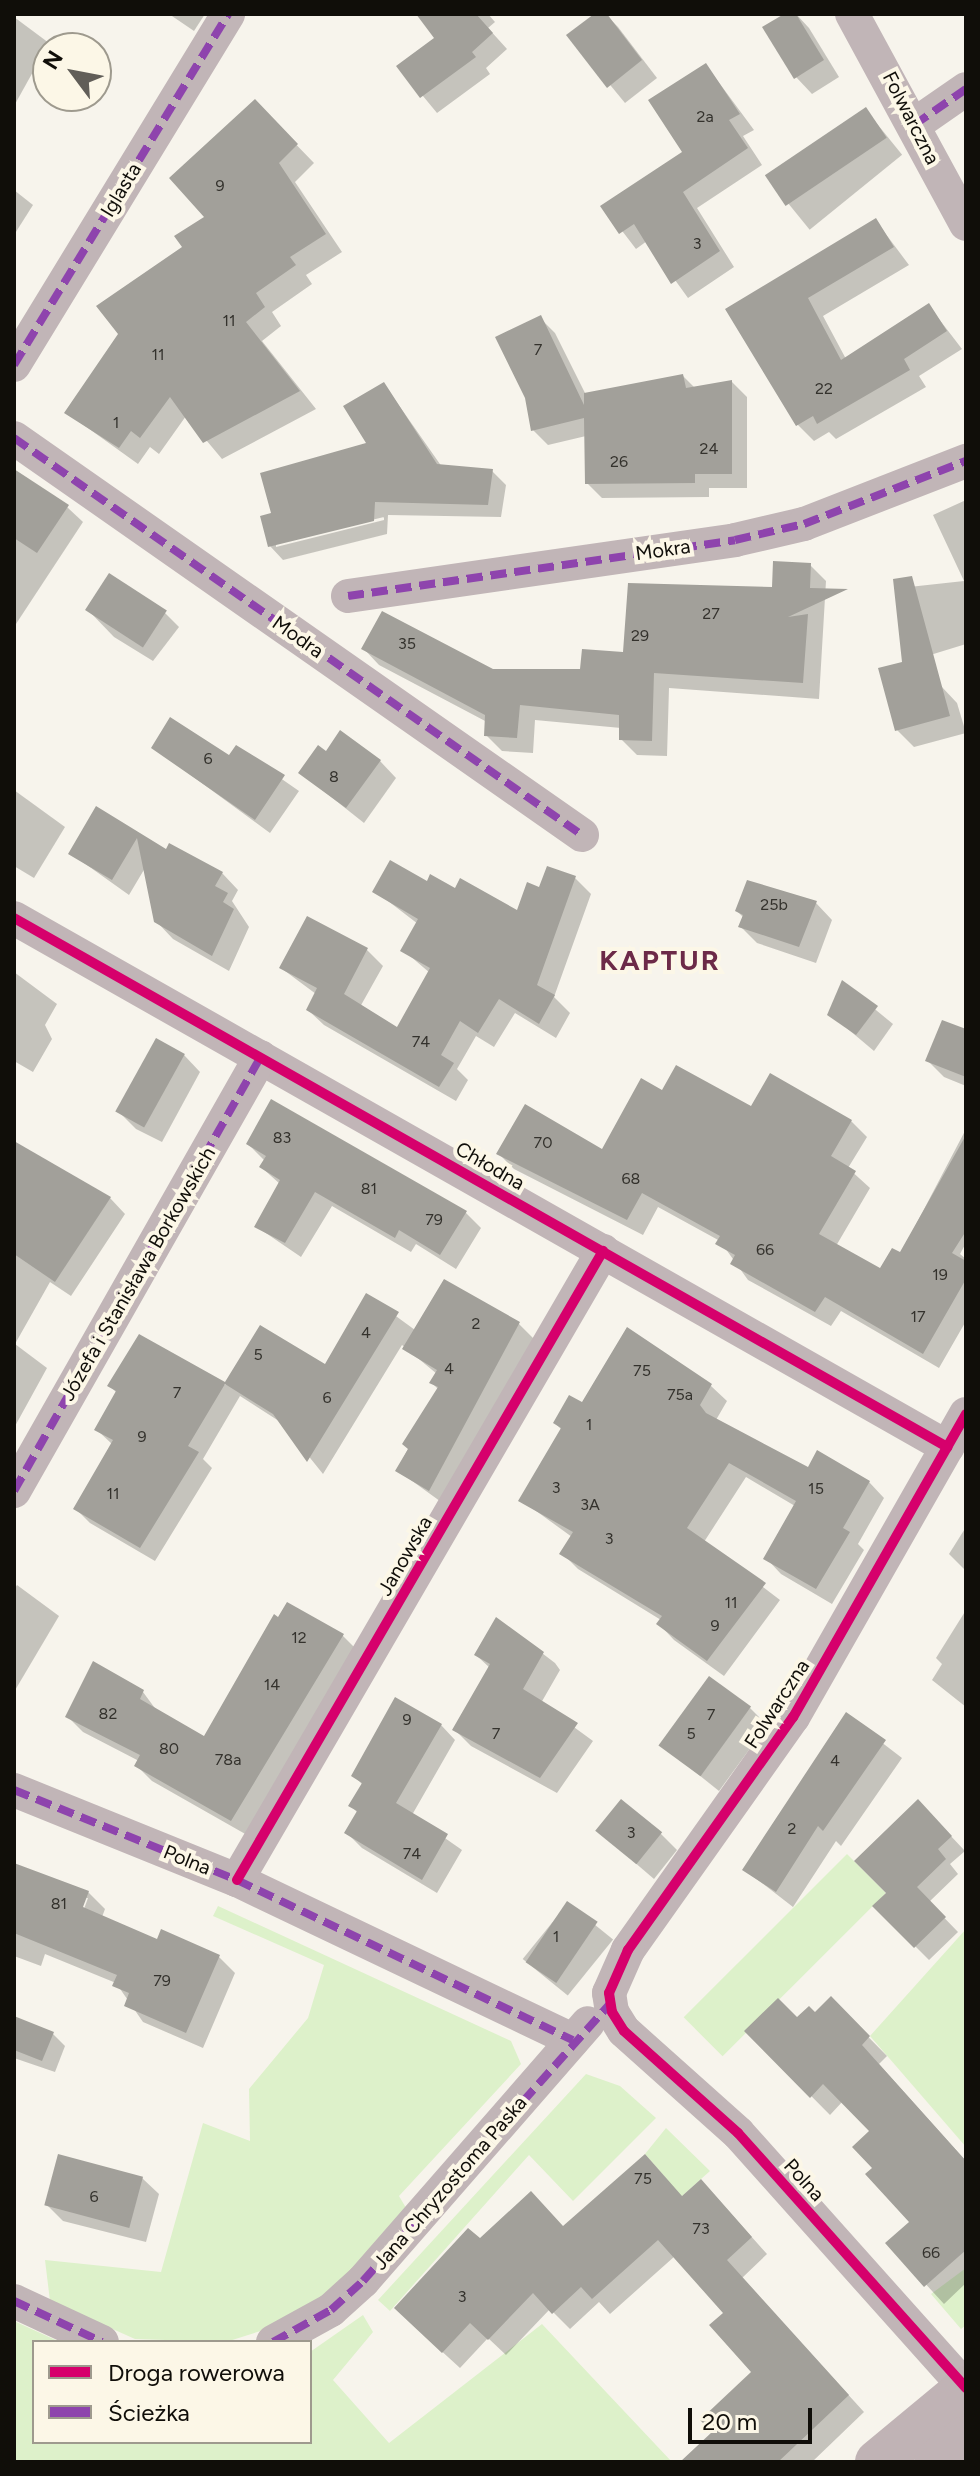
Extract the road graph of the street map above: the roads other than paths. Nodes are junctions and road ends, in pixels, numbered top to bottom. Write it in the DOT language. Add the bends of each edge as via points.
graph roads {
  1 [pos="228,14"];
  2 [pos="852,14"];
  3 [pos="966,89"];
  4 [pos="914,125"];
  5 [pos="966,224"];
  6 [pos="14,365"];
  7 [pos="14,438"];
  8 [pos="966,461"];
  9 [pos="348,596"];
  10 [pos="582,835"];
  11 [pos="14,918"];
  12 [pos="261,1057"];
  13 [pos="603,1251"];
  14 [pos="960,1427"];
  15 [pos="14,1491"];
  16 [pos="14,1790"];
  17 [pos="237,1880"];
  18 [pos="610,2004"];
  19 [pos="573,2040"];
  20 [pos="14,2301"];
  21 [pos="98,2340"];
  22 [pos="277,2340"];
  23 [pos="966,2388"];
  24 [pos="966,2438"];
  25 [pos="877,2462"];
  26 [pos="936,2462"];
  1 -- 6 [label="street, Iglasta"];
  2 -- 4 [label="street, Folwarczna"];
  3 -- 4 [label="street"];
  4 -- 5 [label="street, Folwarczna"];
  7 -- 10 [label="street, Modra"];
  8 -- 9 [label="street, Mokra" via="804,524 735,540"];
  11 -- 12 [label="street, Chłodna"];
  12 -- 13 [label="street, Chłodna"];
  12 -- 15 [label="street, Józefa i Stanisława Borkowskich"];
  13 -- 14 [label="street, Chłodna"];
  13 -- 17 [label="street, Janowska"];
  14 -- 18 [label="street, Folwarczna" via="793,1717 628,1950 614,1974"];
  16 -- 17 [label="street, Polna"];
  17 -- 19 [label="street, Polna"];
  18 -- 19 [label="street, Jana Chryzostoma Paska"];
  18 -- 23 [label="street, Polna" via="624,2031 738,2133"];
  19 -- 22 [label="street, Jana Chryzostoma Paska" via="363,2281 331,2310"];
  20 -- 21 [label="street"];
  23 -- 25 [label="street"];
  24 -- 26 [label="street"];
}
